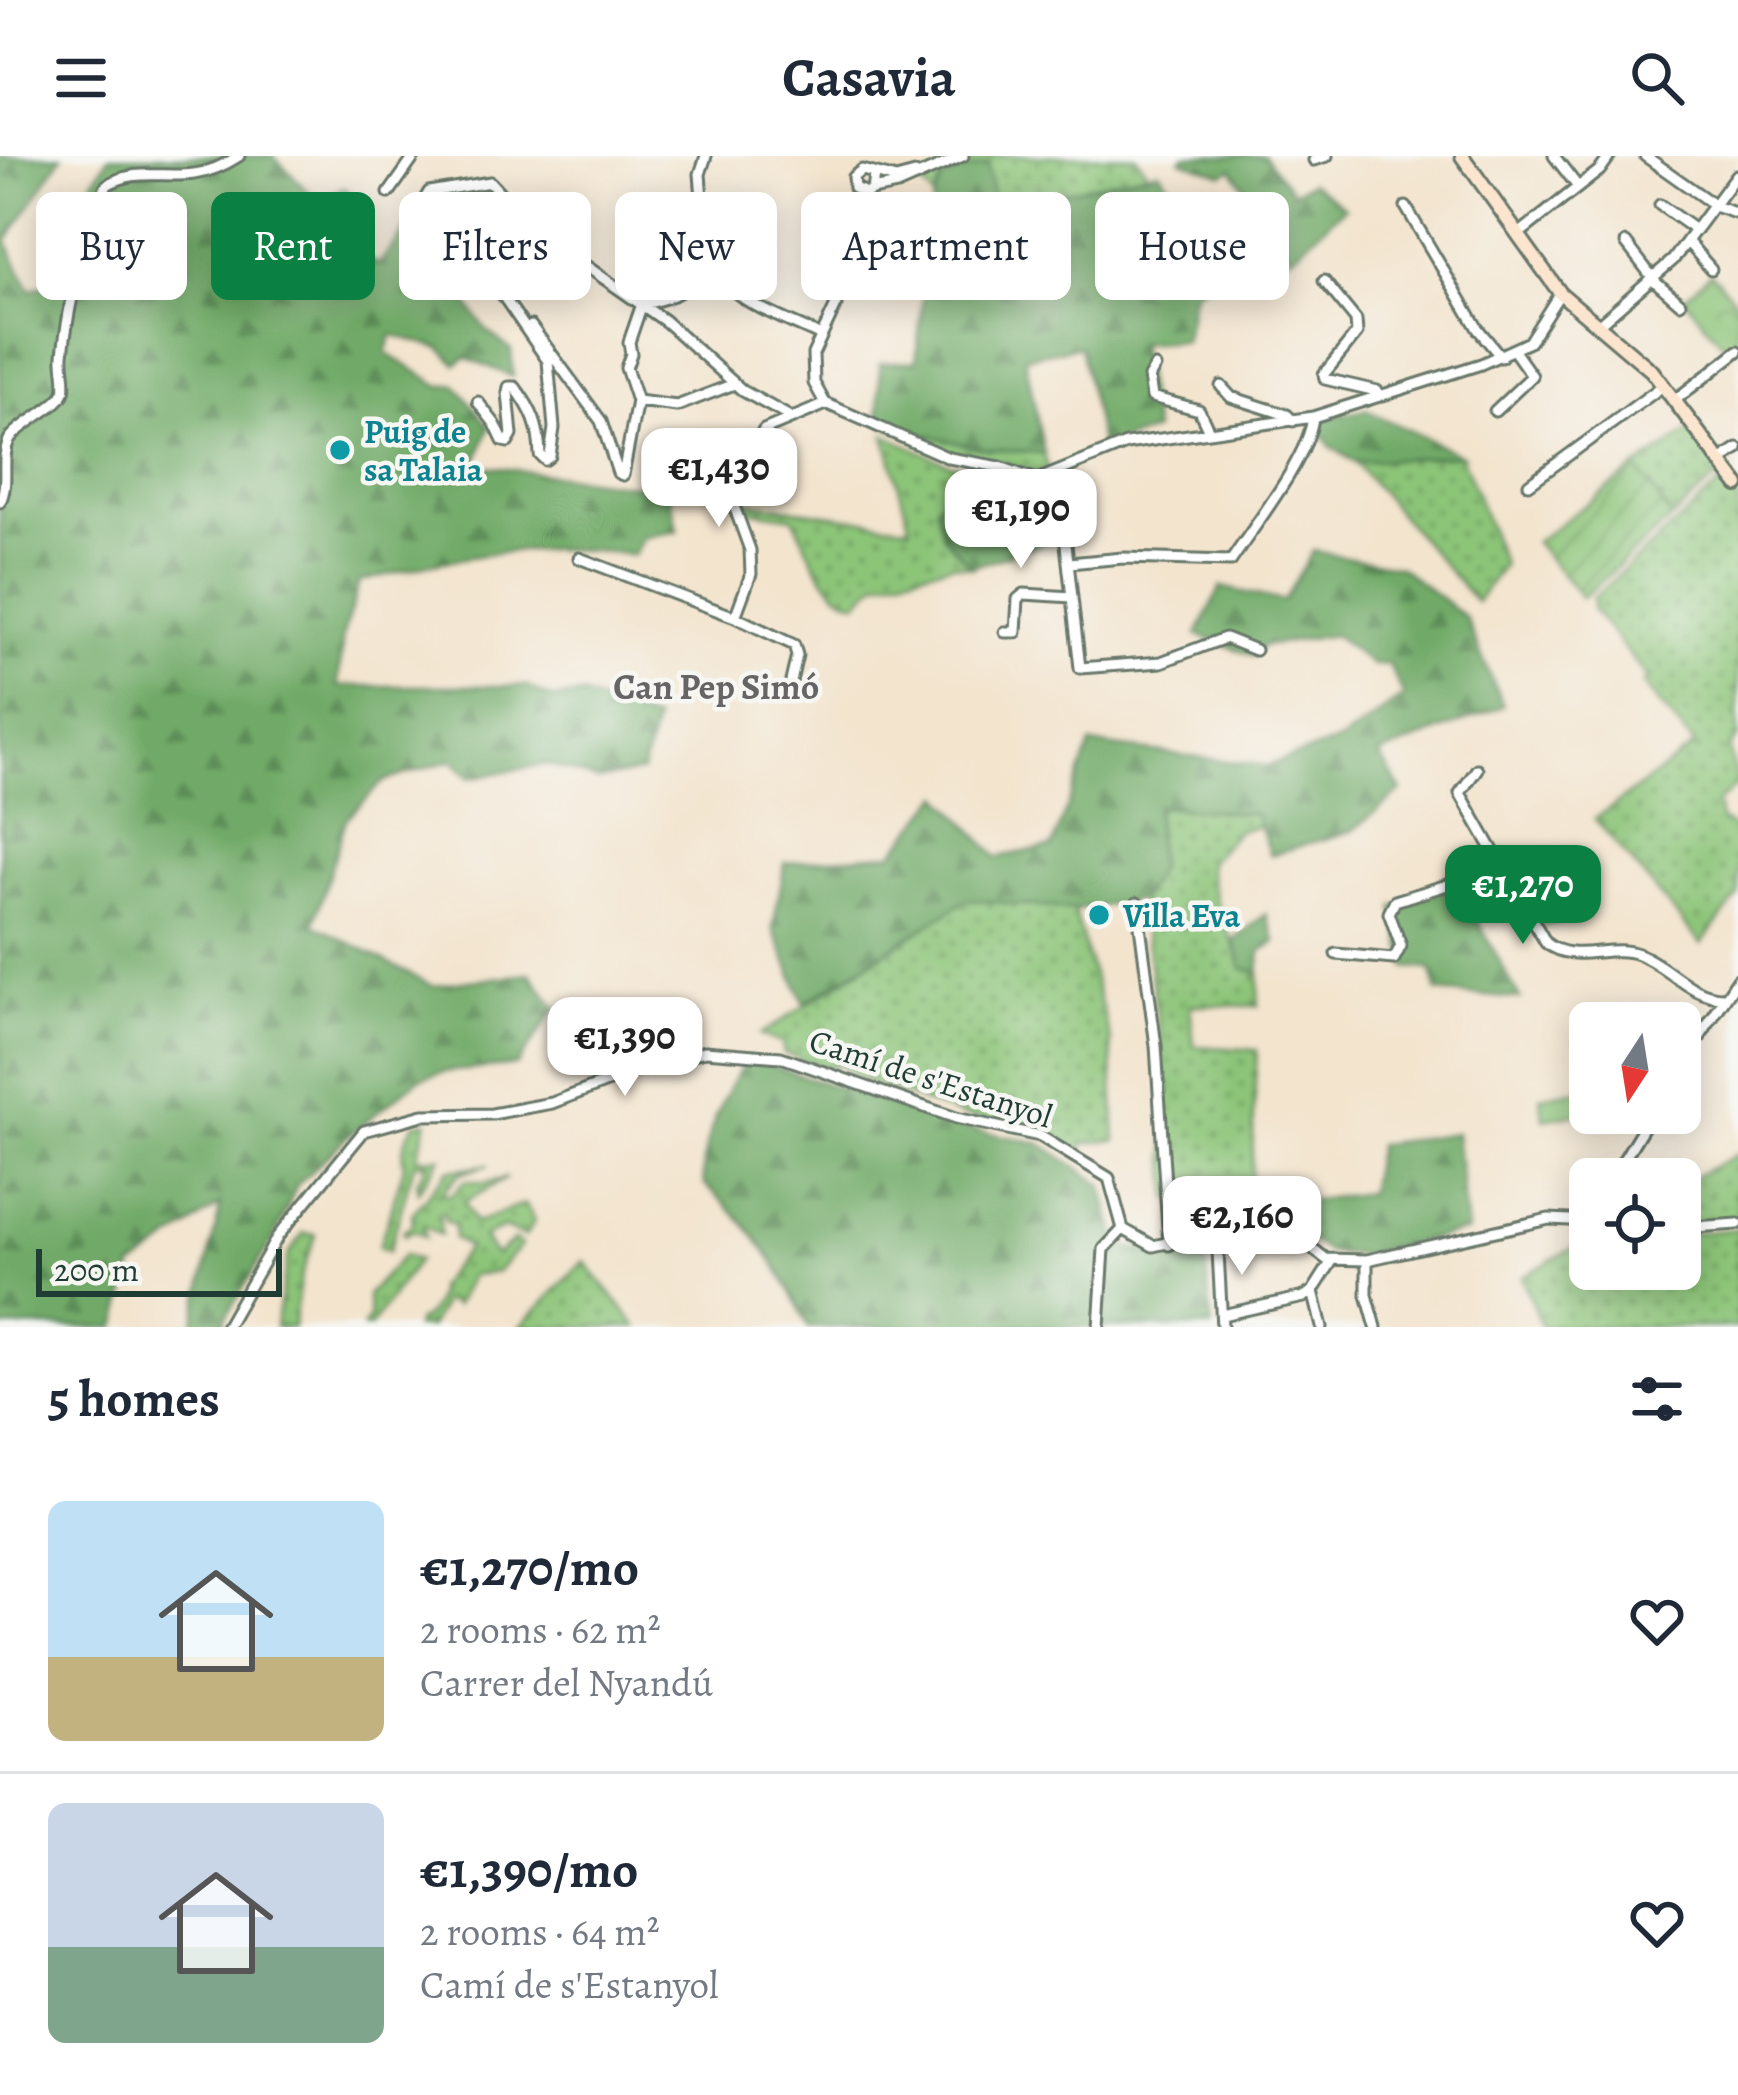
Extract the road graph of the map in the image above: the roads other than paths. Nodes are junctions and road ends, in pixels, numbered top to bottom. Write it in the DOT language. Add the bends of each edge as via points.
graph roads {
  1 [pos="239,156"];
  2 [pos="415,156"];
  3 [pos="706,156"];
  4 [pos="963,156"];
  5 [pos="1327,156"];
  6 [pos="1462,156"];
  7 [pos="1554,156"];
  8 [pos="1610,156"];
  9 [pos="1646,156"];
  10 [pos="1314,160"];
  11 [pos="874,175"];
  12 [pos="915,175"];
  13 [pos="1736,175"];
  14 [pos="1577,187"];
  15 [pos="872,190"];
  16 [pos="702,192"];
  17 [pos="389,193"];
  18 [pos="1660,205"];
  19 [pos="1714,205"];
  20 [pos="1406,207"];
  21 [pos="1738,214"];
  22 [pos="1695,230"];
  23 [pos="1520,233"];
  24 [pos="1687,241"];
  25 [pos="1626,243"];
  26 [pos="1711,269"];
  27 [pos="1653,278"];
  28 [pos="1324,281"];
  29 [pos="1561,293"];
  30 [pos="658,300"];
  31 [pos="744,300"];
  32 [pos="838,300"];
  33 [pos="1680,303"];
  34 [pos="642,304"];
  35 [pos="521,321"];
  36 [pos="1598,325"];
  37 [pos="819,335"];
  38 [pos="1738,351"];
  39 [pos="1516,352"];
  40 [pos="1501,357"];
  41 [pos="1155,368"];
  42 [pos="734,384"];
  43 [pos="1664,385"];
  44 [pos="1221,386"];
  45 [pos="1378,395"];
  46 [pos="1675,400"];
  47 [pos="637,401"];
  48 [pos="478,402"];
  49 [pos="826,404"];
  50 [pos="1495,412"];
  51 [pos="790,417"];
  52 [pos="1313,417"];
  53 [pos="1293,421"];
  54 [pos="1209,431"];
  55 [pos="1738,449"];
  56 [pos="1720,461"];
  57 [pos="1058,474"];
  58 [pos="1529,484"];
  59 [pos="1738,485"];
  60 [pos="0,502"];
  61 [pos="579,558"];
  62 [pos="1069,563"];
  63 [pos="1072,597"];
  64 [pos="735,617"];
  65 [pos="1005,632"];
  66 [pos="1255,650"];
  67 [pos="790,686"];
  68 [pos="1477,769"];
  69 [pos="1503,868"];
  70 [pos="1137,903"];
  71 [pos="1336,954"];
  72 [pos="1738,979"];
  73 [pos="1723,997"];
  74 [pos="1701,1033"];
  75 [pos="1569,1220"];
  76 [pos="1738,1224"];
  77 [pos="1701,1227"];
  78 [pos="1123,1229"];
  79 [pos="1217,1232"];
  80 [pos="1169,1245"];
  81 [pos="1367,1260"];
  82 [pos="1332,1261"];
  83 [pos="1313,1291"];
  84 [pos="1222,1321"];
  85 [pos="226,1327"];
  86 [pos="1099,1327"];
  87 [pos="1322,1327"];
  88 [pos="1376,1327"];
  1 -- 60 [label="street" via="193,175 134,175 107,185 67,326 65,390 7,442"];
  2 -- 17 [label="street"];
  3 -- 16 [label="street"];
  4 -- 12 [label="street"];
  5 -- 10 [label="street"];
  6 -- 23 [label="street"];
  7 -- 14 [label="street"];
  8 -- 14 [label="street"];
  9 -- 19 [label="street"];
  11 -- 12 [label="street"];
  11 -- 15 [label="street"];
  11 -- 15 [label="street" via="862,170 853,177 859,192"];
  12 -- 15 [label="street"];
  13 -- 19 [label="street"];
  14 -- 23 [label="street"];
  18 -- 22 [label="street"];
  19 -- 21 [label="street"];
  19 -- 22 [label="street"];
  20 -- 40 [label="street"];
  22 -- 24 [label="street"];
  23 -- 29 [label="street"];
  24 -- 26 [label="street"];
  24 -- 27 [label="street"];
  25 -- 27 [label="street"];
  27 -- 33 [label="street"];
  27 -- 36 [label="street"];
  28 -- 45 [label="street" via="1357,333 1325,379"];
  29 -- 36 [label="street"];
  29 -- 39 [label="street" via="1537,335"];
  30 -- 34 [label="street"];
  31 -- 37 [label="street"];
  32 -- 37 [label="street"];
  34 -- 35 [label="street" via="533,229 490,182 429,193 422,204 454,225"];
  34 -- 42 [label="street"];
  34 -- 47 [label="street" via="626,368"];
  35 -- 47 [label="street" via="601,421 620,476"];
  35 -- 48 [label="street" via="548,361 550,456 540,455 535,415 515,387 508,393 508,442"];
  36 -- 43 [label="street"];
  37 -- 49 [label="street" via="811,370"];
  38 -- 46 [label="street"];
  39 -- 40 [label="street"];
  39 -- 50 [label="street" via="1532,376"];
  40 -- 45 [label="street"];
  41 -- 54 [label="street" via="1152,397 1199,410"];
  42 -- 47 [label="street" via="677,406"];
  42 -- 51 [label="street"];
  43 -- 46 [label="street"];
  43 -- 58 [label="street"];
  44 -- 53 [label="street"];
  45 -- 52 [label="street"];
  46 -- 56 [label="street"];
  49 -- 51 [label="street"];
  49 -- 57 [label="street" via="949,458 1037,480"];
  51 -- 64 [label="street" via="764,430 732,479 751,574"];
  52 -- 53 [label="street"];
  52 -- 62 [label="street" via="1292,469 1231,561"];
  53 -- 54 [label="street"];
  54 -- 57 [label="street" via="1126,444"];
  55 -- 56 [label="street"];
  56 -- 59 [label="street"];
  57 -- 62 [label="street"];
  61 -- 64 [label="street"];
  62 -- 63 [label="street"];
  63 -- 65 [label="street" via="1024,594 1016,632"];
  63 -- 66 [label="street" via="1080,668 1161,662 1225,638"];
  64 -- 67 [label="street" via="794,645"];
  68 -- 69 [label="street" via="1460,793"];
  69 -- 71 [label="street" via="1396,901 1389,913 1401,946 1394,959"];
  69 -- 73 [label="street" via="1558,953 1636,952"];
  70 -- 80 [label="street"];
  72 -- 73 [label="street"];
  73 -- 74 [label="street"];
  75 -- 81 [label="street"];
  76 -- 77 [label="street"];
  78 -- 80 [label="street" via="1147,1244"];
  78 -- 85 [label="street, Camí de s'Estanyol" via="1109,1178 1040,1136 946,1115 781,1057 712,1050 552,1103 369,1128 278,1236"];
  78 -- 86 [label="street" via="1104,1250"];
  79 -- 80 [label="street"];
  79 -- 82 [label="street" via="1280,1225"];
  79 -- 84 [label="street"];
  81 -- 82 [label="street"];
  81 -- 88 [label="street"];
  82 -- 83 [label="street"];
  83 -- 84 [label="street"];
  83 -- 87 [label="street"];
}
